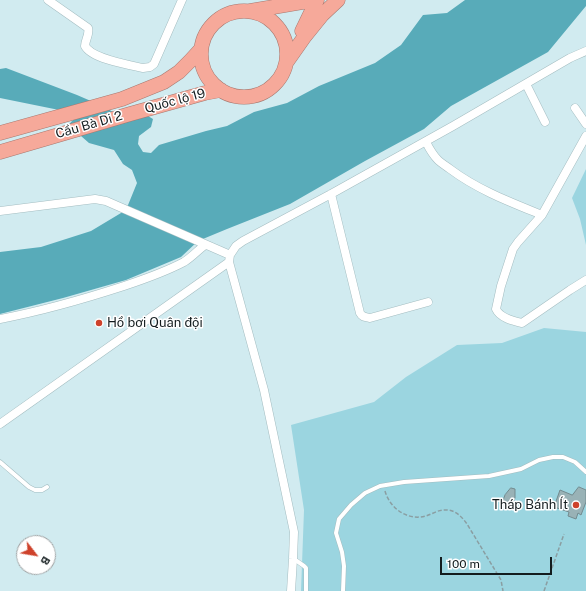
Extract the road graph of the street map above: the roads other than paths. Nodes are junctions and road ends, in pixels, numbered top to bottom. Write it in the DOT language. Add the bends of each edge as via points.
graph roads {
  1 [pos="48,0"];
  2 [pos="182,0"];
  3 [pos="279,0"];
  4 [pos="314,0"];
  5 [pos="317,0"];
  6 [pos="338,0"];
  7 [pos="250,11"];
  8 [pos="201,48"];
  9 [pos="586,51"];
  10 [pos="286,63"];
  11 [pos="526,84"];
  12 [pos="221,90"];
  13 [pos="122,99"];
  14 [pos="575,108"];
  15 [pos="130,114"];
  16 [pos="545,122"];
  17 [pos="586,124"];
  18 [pos="0,133"];
  19 [pos="585,140"];
  20 [pos="426,142"];
  21 [pos="0,152"];
  22 [pos="331,194"];
  23 [pos="0,210"];
  24 [pos="542,215"];
  25 [pos="202,243"];
  26 [pos="229,258"];
  27 [pos="586,280"];
  28 [pos="428,302"];
  29 [pos="0,319"];
  30 [pos="0,424"];
  31 [pos="0,462"];
  32 [pos="586,472"];
  33 [pos="47,487"];
  34 [pos="293,559"];
  35 [pos="291,591"];
  36 [pos="306,591"];
  37 [pos="343,591"];
  1 -- 2 [label="street" via="88,28 85,46 90,52 143,68 154,64"];
  3 -- 7 [label="highway"];
  4 -- 7 [label="highway"];
  5 -- 10 [label="highway"];
  6 -- 10 [label="highway" via="322,15"];
  7 -- 8 [label="highway" via="236,12 218,20 205,36"];
  7 -- 10 [label="highway" via="261,14 279,29 287,51"];
  8 -- 12 [label="highway" via="205,72 212,83"];
  8 -- 13 [label="highway, Quốc lộ 19" via="179,72 164,82"];
  9 -- 11 [label="street"];
  10 -- 12 [label="highway" via="272,86 260,94 234,96"];
  11 -- 16 [label="street"];
  11 -- 20 [label="street"];
  12 -- 15 [label="highway, Quốc lộ 19"];
  13 -- 18 [label="highway, Cầu Bà Di 2"];
  14 -- 17 [label="street"];
  15 -- 21 [label="highway, Cầu Bà Di 2"];
  19 -- 24 [label="street"];
  20 -- 22 [label="street"];
  20 -- 24 [label="street" via="438,160 457,174 495,196"];
  22 -- 26 [label="street" via="243,241 236,246"];
  22 -- 28 [label="street" via="362,316 370,318"];
  23 -- 25 [label="street" via="94,199 106,201"];
  24 -- 27 [label="street" via="513,249 501,286 496,309 498,312 510,320 522,323"];
  25 -- 26 [label="street"];
  25 -- 29 [label="street" via="185,262 150,278 88,298"];
  26 -- 30 [label="street"];
  26 -- 34 [label="street" via="264,390 294,532"];
  31 -- 33 [label="lane" via="29,487 35,490"];
  32 -- 37 [label="lane" via="575,462 563,457 552,457 521,469 489,476 404,482 365,493 351,504 339,519 336,533 344,566"];
  34 -- 35 [label="street"];
  34 -- 36 [label="lane" via="306,568"];
}
